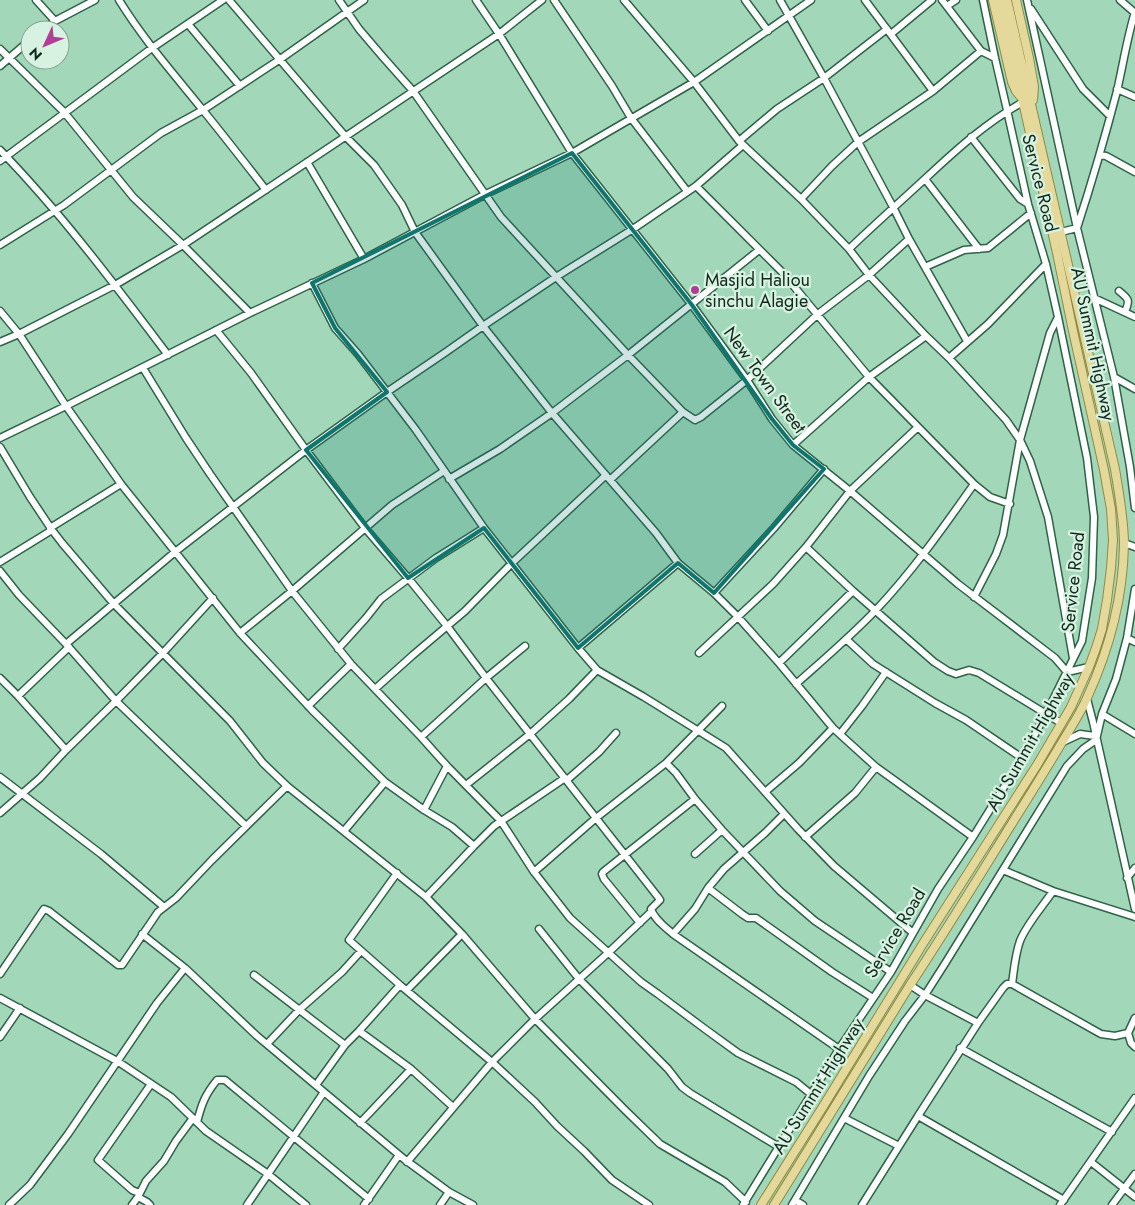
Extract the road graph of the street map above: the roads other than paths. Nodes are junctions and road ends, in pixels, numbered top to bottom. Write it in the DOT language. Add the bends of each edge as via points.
graph roads {
  1 [pos="36,0"];
  2 [pos="95,0"];
  3 [pos="119,0"];
  4 [pos="223,0"];
  5 [pos="229,0"];
  6 [pos="339,0"];
  7 [pos="364,0"];
  8 [pos="476,0"];
  9 [pos="542,0"];
  10 [pos="554,0"];
  11 [pos="624,0"];
  12 [pos="745,0"];
  13 [pos="780,0"];
  14 [pos="812,0"];
  15 [pos="866,0"];
  16 [pos="932,0"];
  17 [pos="942,0"];
  18 [pos="956,0"];
  19 [pos="983,0"];
  20 [pos="993,0"];
  21 [pos="1000,0"];
  22 [pos="1008,0"];
  23 [pos="1016,0"];
  24 [pos="1120,0"];
  25 [pos="1028,3"];
  26 [pos="947,6"];
  27 [pos="347,12"];
  28 [pos="1135,13"];
  29 [pos="789,16"];
  30 [pos="53,20"];
  31 [pos="59,20"];
  32 [pos="188,24"];
  33 [pos="768,30"];
  34 [pos="889,31"];
  35 [pos="499,34"];
  36 [pos="20,48"];
  37 [pos="152,48"];
  38 [pos="0,49"];
  39 [pos="981,51"];
  40 [pos="9,57"];
  41 [pos="995,58"];
  42 [pos="279,60"];
  43 [pos="0,66"];
  44 [pos="824,78"];
  45 [pos="694,82"];
  46 [pos="240,86"];
  47 [pos="1117,90"];
  48 [pos="413,91"];
  49 [pos="933,91"];
  50 [pos="1135,97"];
  51 [pos="1026,99"];
  52 [pos="203,110"];
  53 [pos="1008,110"];
  54 [pos="64,112"];
  55 [pos="1110,116"];
  56 [pos="631,118"];
  57 [pos="345,136"];
  58 [pos="971,137"];
  59 [pos="858,142"];
  60 [pos="741,143"];
  61 [pos="0,150"];
  62 [pos="572,153"];
  63 [pos="1100,154"];
  64 [pos="3,159"];
  65 [pos="308,162"];
  66 [pos="112,170"];
  67 [pos="1135,172"];
  68 [pos="925,179"];
  69 [pos="696,186"];
  70 [pos="266,190"];
  71 [pos="687,191"];
  72 [pos="486,194"];
  73 [pos="801,199"];
  74 [pos="1028,204"];
  75 [pos="894,207"];
  76 [pos="54,210"];
  77 [pos="1031,213"];
  78 [pos="1077,228"];
  79 [pos="633,229"];
  80 [pos="415,232"];
  81 [pos="1061,232"];
  82 [pos="909,239"];
  83 [pos="0,244"];
  84 [pos="182,245"];
  85 [pos="849,249"];
  86 [pos="979,249"];
  87 [pos="759,250"];
  88 [pos="364,259"];
  89 [pos="1046,264"];
  90 [pos="925,267"];
  91 [pos="869,275"];
  92 [pos="556,277"];
  93 [pos="312,283"];
  94 [pos="115,285"];
  95 [pos="1119,291"];
  96 [pos="1094,298"];
  97 [pos="692,305"];
  98 [pos="0,311"];
  99 [pos="1125,312"];
  100 [pos="250,314"];
  101 [pos="818,314"];
  102 [pos="1058,317"];
  103 [pos="1135,317"];
  104 [pos="483,326"];
  105 [pos="216,330"];
  106 [pos="19,334"];
  107 [pos="926,336"];
  108 [pos="967,341"];
  109 [pos="0,342"];
  110 [pos="168,355"];
  111 [pos="628,355"];
  112 [pos="949,358"];
  113 [pos="143,368"];
  114 [pos="869,377"];
  115 [pos="1114,377"];
  116 [pos="747,380"];
  117 [pos="1135,389"];
  118 [pos="387,392"];
  119 [pos="66,406"];
  120 [pos="683,412"];
  121 [pos="552,413"];
  122 [pos="918,427"];
  123 [pos="0,438"];
  124 [pos="1020,440"];
  125 [pos="793,445"];
  126 [pos="0,447"];
  127 [pos="306,450"];
  128 [pos="1133,468"];
  129 [pos="824,469"];
  130 [pos="444,471"];
  131 [pos="608,478"];
  132 [pos="449,479"];
  133 [pos="121,484"];
  134 [pos="974,484"];
  135 [pos="850,490"];
  136 [pos="1010,504"];
  137 [pos="233,508"];
  138 [pos="1135,508"];
  139 [pos="365,528"];
  140 [pos="484,528"];
  141 [pos="51,529"];
  142 [pos="1124,543"];
  143 [pos="806,547"];
  144 [pos="1135,547"];
  145 [pos="175,552"];
  146 [pos="924,555"];
  147 [pos="0,562"];
  148 [pos="512,563"];
  149 [pos="678,563"];
  150 [pos="0,571"];
  151 [pos="408,578"];
  152 [pos="1135,588"];
  153 [pos="292,591"];
  154 [pos="853,591"];
  155 [pos="714,593"];
  156 [pos="974,596"];
  157 [pos="213,598"];
  158 [pos="114,604"];
  159 [pos="875,610"];
  160 [pos="738,617"];
  161 [pos="447,626"];
  162 [pos="240,633"];
  163 [pos="1127,638"];
  164 [pos="846,639"];
  165 [pos="1135,642"];
  166 [pos="67,646"];
  167 [pos="525,646"];
  168 [pos="338,648"];
  169 [pos="578,648"];
  170 [pos="699,653"];
  171 [pos="162,654"];
  172 [pos="1073,658"];
  173 [pos="779,663"];
  174 [pos="351,664"];
  175 [pos="1089,668"];
  176 [pos="597,670"];
  177 [pos="886,672"];
  178 [pos="1067,672"];
  179 [pos="0,678"];
  180 [pos="486,678"];
  181 [pos="796,684"];
  182 [pos="375,689"];
  183 [pos="18,696"];
  184 [pos="1087,700"];
  185 [pos="116,701"];
  186 [pos="308,706"];
  187 [pos="722,706"];
  188 [pos="1046,714"];
  189 [pos="1102,714"];
  190 [pos="1062,723"];
  191 [pos="833,728"];
  192 [pos="698,731"];
  193 [pos="616,733"];
  194 [pos="530,734"];
  195 [pos="840,734"];
  196 [pos="1135,734"];
  197 [pos="421,737"];
  198 [pos="1096,738"];
  199 [pos="1063,742"];
  200 [pos="66,750"];
  201 [pos="1022,758"];
  202 [pos="666,763"];
  203 [pos="447,766"];
  204 [pos="876,768"];
  205 [pos="0,777"];
  206 [pos="566,779"];
  207 [pos="385,782"];
  208 [pos="466,785"];
  209 [pos="287,786"];
  210 [pos="764,792"];
  211 [pos="22,795"];
  212 [pos="696,799"];
  213 [pos="424,810"];
  214 [pos="0,813"];
  215 [pos="784,814"];
  216 [pos="596,818"];
  217 [pos="501,822"];
  218 [pos="246,826"];
  219 [pos="722,830"];
  220 [pos="344,831"];
  221 [pos="805,836"];
  222 [pos="973,837"];
  223 [pos="474,846"];
  224 [pos="743,852"];
  225 [pos="625,854"];
  226 [pos="695,854"];
  227 [pos="1135,868"];
  228 [pos="1002,870"];
  229 [pos="534,872"];
  230 [pos="397,873"];
  231 [pos="1127,878"];
  232 [pos="708,888"];
  233 [pos="1053,891"];
  234 [pos="426,897"];
  235 [pos="164,907"];
  236 [pos="1135,909"];
  237 [pos="651,912"];
  238 [pos="1135,917"];
  239 [pos="640,923"];
  240 [pos="539,929"];
  241 [pos="913,933"];
  242 [pos="142,934"];
  243 [pos="462,934"];
  244 [pos="673,934"];
  245 [pos="362,951"];
  246 [pos="608,954"];
  247 [pos="184,968"];
  248 [pos="891,972"];
  249 [pos="0,974"];
  250 [pos="254,975"];
  251 [pos="580,979"];
  252 [pos="1012,984"];
  253 [pos="400,985"];
  254 [pos="910,985"];
  255 [pos="407,990"];
  256 [pos="925,994"];
  257 [pos="0,998"];
  258 [pos="873,998"];
  259 [pos="20,1008"];
  260 [pos="299,1010"];
  261 [pos="1135,1018"];
  262 [pos="535,1019"];
  263 [pos="978,1023"];
  264 [pos="359,1031"];
  265 [pos="1128,1033"];
  266 [pos="0,1037"];
  267 [pos="267,1044"];
  268 [pos="344,1044"];
  269 [pos="1135,1047"];
  270 [pos="960,1048"];
  271 [pos="839,1049"];
  272 [pos="117,1061"];
  273 [pos="492,1062"];
  274 [pos="411,1069"];
  275 [pos="151,1084"];
  276 [pos="316,1085"];
  277 [pos="324,1092"];
  278 [pos="812,1094"];
  279 [pos="1135,1098"];
  280 [pos="453,1107"];
  281 [pos="918,1116"];
  282 [pos="844,1118"];
  283 [pos="195,1120"];
  284 [pos="360,1123"];
  285 [pos="1112,1132"];
  286 [pos="294,1136"];
  287 [pos="899,1146"];
  288 [pos="779,1147"];
  289 [pos="399,1155"];
  290 [pos="407,1162"];
  291 [pos="1091,1162"];
  292 [pos="268,1174"];
  293 [pos="1135,1174"];
  294 [pos="1124,1189"];
  295 [pos="449,1192"];
  296 [pos="139,1195"];
  297 [pos="1135,1197"];
  298 [pos="369,1199"];
  299 [pos="793,1202"];
  300 [pos="1062,1202"];
  301 [pos="744,1203"];
  302 [pos="10,1205"];
  303 [pos="132,1205"];
  304 [pos="150,1205"];
  305 [pos="247,1205"];
  306 [pos="306,1205"];
  307 [pos="364,1205"];
  308 [pos="440,1205"];
  309 [pos="473,1205"];
  310 [pos="649,1205"];
  311 [pos="761,1205"];
  312 [pos="774,1205"];
  313 [pos="803,1205"];
  314 [pos="862,1205"];
  315 [pos="1112,1205"];
  1 -- 30 [label="street"];
  2 -- 31 [label="street"];
  3 -- 37 [label="street"];
  4 -- 32 [label="street"];
  5 -- 42 [label="street"];
  6 -- 27 [label="street"];
  7 -- 27 [label="street"];
  8 -- 35 [label="street, New Town Street"];
  9 -- 35 [label="street"];
  10 -- 56 [label="street"];
  11 -- 45 [label="street"];
  12 -- 33 [label="street"];
  13 -- 29 [label="street"];
  14 -- 29 [label="street"];
  15 -- 34 [label="street"];
  16 -- 34 [label="street"];
  17 -- 26 [label="street"];
  18 -- 26 [label="street"];
  19 -- 41 [label="street, Service Road"];
  20 -- 51 [label="main road" via="1012,82 1016,92"];
  21 -- 51 [label="main road, AU Summit Highway"];
  22 -- 51 [label="main road, AU Summit Highway"];
  23 -- 51 [label="main road" via="1034,86 1034,97"];
  24 -- 28 [label="street"];
  25 -- 55 [label="street" via="1083,89"];
  25 -- 78 [label="street, Service Road"];
  26 -- 39 [label="street"];
  27 -- 42 [label="street"];
  27 -- 48 [label="street"];
  28 -- 47 [label="street"];
  29 -- 33 [label="street"];
  29 -- 44 [label="street"];
  32 -- 37 [label="street"];
  32 -- 46 [label="street"];
  33 -- 45 [label="street"];
  34 -- 44 [label="street"];
  34 -- 49 [label="street"];
  35 -- 48 [label="street"];
  35 -- 62 [label="street, New Town Street"];
  36 -- 40 [label="street"];
  37 -- 52 [label="street"];
  37 -- 54 [label="street"];
  38 -- 40 [label="street"];
  39 -- 41 [label="street"];
  39 -- 49 [label="street"];
  40 -- 43 [label="street"];
  40 -- 54 [label="street"];
  41 -- 53 [label="street, Service Road"];
  42 -- 46 [label="street"];
  42 -- 57 [label="street"];
  44 -- 59 [label="street"];
  44 -- 60 [label="street" via="778,109"];
  45 -- 56 [label="street"];
  45 -- 60 [label="street"];
  46 -- 52 [label="street"];
  47 -- 50 [label="street"];
  47 -- 55 [label="street"];
  48 -- 57 [label="street"];
  48 -- 72 [label="street"];
  49 -- 59 [label="street"];
  51 -- 53 [label="street"];
  51 -- 81 [label="main road, AU Summit Highway"];
  51 -- 175 [label="main road, AU Summit Highway" via="1111,509 1113,540 1108,600"];
  52 -- 66 [label="street" via="161,133"];
  52 -- 70 [label="street"];
  53 -- 58 [label="street"];
  53 -- 74 [label="street, Service Road"];
  54 -- 64 [label="street"];
  54 -- 66 [label="street"];
  55 -- 63 [label="street"];
  56 -- 62 [label="street"];
  56 -- 71 [label="street"];
  57 -- 65 [label="street"];
  57 -- 80 [label="street" via="374,165 402,205"];
  58 -- 68 [label="street"];
  58 -- 74 [label="street" via="1020,199"];
  59 -- 73 [label="street"];
  59 -- 75 [label="street"];
  60 -- 69 [label="street"];
  60 -- 73 [label="street"];
  61 -- 64 [label="street"];
  62 -- 72 [label="street"];
  62 -- 79 [label="street, New Town Street"];
  63 -- 67 [label="street"];
  63 -- 78 [label="street"];
  64 -- 76 [label="street"];
  65 -- 70 [label="street"];
  65 -- 88 [label="street"];
  66 -- 76 [label="street"];
  66 -- 84 [label="street" via="133,197"];
  68 -- 75 [label="street"];
  68 -- 86 [label="street"];
  69 -- 71 [label="street"];
  69 -- 87 [label="street"];
  70 -- 84 [label="street"];
  71 -- 79 [label="street"];
  72 -- 80 [label="street"];
  72 -- 92 [label="street" via="502,217"];
  73 -- 85 [label="street"];
  74 -- 77 [label="street, Service Road"];
  75 -- 82 [label="street"];
  75 -- 85 [label="street"];
  76 -- 83 [label="street"];
  76 -- 94 [label="street"];
  77 -- 86 [label="street" via="988,248"];
  77 -- 89 [label="street, Service Road"];
  78 -- 81 [label="street"];
  78 -- 96 [label="street, Service Road"];
  79 -- 92 [label="street"];
  79 -- 97 [label="street, New Town Street"];
  80 -- 88 [label="street"];
  80 -- 104 [label="street"];
  81 -- 142 [label="main road, AU Summit Highway" via="1115,469"];
  82 -- 90 [label="street"];
  82 -- 91 [label="street"];
  84 -- 94 [label="street"];
  84 -- 100 [label="street"];
  85 -- 91 [label="street"];
  86 -- 90 [label="street" via="964,250"];
  87 -- 97 [label="street"];
  87 -- 101 [label="street"];
  88 -- 93 [label="street"];
  89 -- 102 [label="street, Service Road"];
  89 -- 108 [label="street"];
  90 -- 108 [label="street"];
  91 -- 101 [label="street"];
  91 -- 107 [label="street"];
  92 -- 104 [label="street"];
  92 -- 111 [label="street"];
  93 -- 100 [label="street"];
  93 -- 118 [label="street" via="334,328"];
  94 -- 106 [label="street"];
  94 -- 110 [label="street"];
  95 -- 99 [label="street" via="1129,301"];
  96 -- 99 [label="street"];
  96 -- 115 [label="street, Service Road"];
  97 -- 111 [label="street"];
  97 -- 116 [label="street, New Town Street"];
  98 -- 106 [label="street"];
  99 -- 103 [label="street"];
  100 -- 105 [label="street"];
  101 -- 114 [label="street"];
  101 -- 116 [label="street"];
  102 -- 124 [label="street" via="1050,333"];
  102 -- 172 [label="street, Service Road" via="1087,458 1094,517 1092,578 1082,641"];
  104 -- 118 [label="street"];
  104 -- 121 [label="street"];
  105 -- 110 [label="street"];
  105 -- 127 [label="street"];
  106 -- 109 [label="street"];
  106 -- 119 [label="street"];
  107 -- 112 [label="street"];
  107 -- 114 [label="street"];
  108 -- 112 [label="street"];
  110 -- 113 [label="street"];
  111 -- 120 [label="street"];
  111 -- 121 [label="street"];
  112 -- 124 [label="street" via="1006,420"];
  113 -- 119 [label="street"];
  113 -- 137 [label="street"];
  114 -- 122 [label="street"];
  114 -- 125 [label="street"];
  115 -- 117 [label="street"];
  115 -- 128 [label="street, Service Road"];
  116 -- 120 [label="street" via="695,420"];
  116 -- 125 [label="street, New Town Street" via="772,420"];
  118 -- 127 [label="street"];
  118 -- 130 [label="street"];
  119 -- 123 [label="street"];
  119 -- 133 [label="street"];
  120 -- 131 [label="street"];
  121 -- 131 [label="street"];
  121 -- 132 [label="street"];
  122 -- 134 [label="street"];
  122 -- 135 [label="street"];
  124 -- 136 [label="street"];
  124 -- 172 [label="street" via="1048,517"];
  125 -- 129 [label="street, New Town Street"];
  126 -- 141 [label="street"];
  127 -- 137 [label="street"];
  127 -- 139 [label="street"];
  128 -- 138 [label="street, Service Road"];
  129 -- 135 [label="street, New Town Street"];
  129 -- 155 [label="street"];
  130 -- 132 [label="street"];
  130 -- 139 [label="street" via="392,505"];
  131 -- 148 [label="street"];
  131 -- 149 [label="street"];
  132 -- 140 [label="street"];
  133 -- 141 [label="street"];
  133 -- 145 [label="street"];
  134 -- 136 [label="street" via="990,497"];
  134 -- 146 [label="street"];
  135 -- 143 [label="street"];
  135 -- 146 [label="street, New Town Street"];
  136 -- 156 [label="street" via="996,554"];
  137 -- 145 [label="street"];
  137 -- 153 [label="street"];
  139 -- 151 [label="street"];
  139 -- 153 [label="street"];
  140 -- 148 [label="street"];
  140 -- 151 [label="street"];
  141 -- 147 [label="street"];
  141 -- 158 [label="street"];
  142 -- 144 [label="street"];
  142 -- 184 [label="main road, AU Summit Highway" via="1112,632"];
  143 -- 154 [label="street"];
  143 -- 160 [label="street" via="774,584"];
  145 -- 157 [label="street"];
  145 -- 158 [label="street"];
  146 -- 156 [label="street, New Town Street"];
  146 -- 159 [label="street"];
  148 -- 161 [label="street"];
  148 -- 169 [label="street"];
  149 -- 155 [label="street"];
  149 -- 169 [label="street"];
  150 -- 166 [label="street"];
  151 -- 161 [label="street"];
  151 -- 168 [label="street" via="381,599"];
  152 -- 163 [label="street"];
  153 -- 162 [label="street"];
  153 -- 168 [label="street"];
  154 -- 159 [label="street"];
  154 -- 173 [label="street"];
  155 -- 160 [label="street"];
  156 -- 178 [label="street, New Town Street" via="1055,658"];
  157 -- 162 [label="street"];
  157 -- 171 [label="street"];
  158 -- 166 [label="street"];
  158 -- 171 [label="street"];
  159 -- 164 [label="street"];
  159 -- 188 [label="street" via="948,671 979,673"];
  160 -- 170 [label="street"];
  160 -- 173 [label="street"];
  161 -- 180 [label="street"];
  161 -- 182 [label="street"];
  162 -- 186 [label="street"];
  163 -- 165 [label="street"];
  163 -- 189 [label="street"];
  164 -- 177 [label="street"];
  164 -- 181 [label="street"];
  166 -- 183 [label="street"];
  166 -- 185 [label="street"];
  167 -- 180 [label="street"];
  168 -- 174 [label="street"];
  169 -- 176 [label="street"];
  171 -- 185 [label="street"];
  171 -- 209 [label="street" via="230,721 263,763"];
  172 -- 178 [label="street, Service Road"];
  173 -- 181 [label="street"];
  174 -- 182 [label="street"];
  174 -- 186 [label="street"];
  175 -- 178 [label="street"];
  175 -- 190 [label="main road, AU Summit Highway"];
  176 -- 192 [label="street"];
  176 -- 194 [label="street"];
  177 -- 195 [label="street"];
  177 -- 201 [label="street"];
  178 -- 188 [label="street, Service Road"];
  179 -- 183 [label="street"];
  180 -- 194 [label="street"];
  180 -- 197 [label="street"];
  181 -- 191 [label="street"];
  182 -- 197 [label="street"];
  183 -- 200 [label="street"];
  184 -- 198 [label="street"];
  184 -- 199 [label="main road, AU Summit Highway"];
  185 -- 200 [label="street"];
  185 -- 218 [label="street"];
  186 -- 207 [label="street"];
  187 -- 192 [label="street"];
  188 -- 190 [label="street"];
  188 -- 201 [label="street, Service Road"];
  189 -- 196 [label="street"];
  189 -- 198 [label="street"];
  190 -- 311 [label="main road, AU Summit Highway"];
  191 -- 195 [label="street"];
  191 -- 210 [label="street" via="799,763"];
  192 -- 202 [label="street"];
  192 -- 210 [label="street" via="726,748"];
  193 -- 206 [label="street"];
  194 -- 206 [label="street"];
  194 -- 208 [label="street"];
  195 -- 204 [label="street"];
  197 -- 203 [label="street"];
  198 -- 199 [label="street" via="1080,734"];
  198 -- 228 [label="street" via="1067,766"];
  198 -- 231 [label="street"];
  199 -- 254 [label="main road, AU Summit Highway"];
  200 -- 211 [label="street"];
  201 -- 222 [label="street, Service Road"];
  202 -- 212 [label="street"];
  202 -- 216 [label="street"];
  203 -- 208 [label="street"];
  203 -- 213 [label="street"];
  204 -- 221 [label="street" via="855,792"];
  204 -- 222 [label="street"];
  205 -- 211 [label="street"];
  206 -- 216 [label="street"];
  206 -- 217 [label="street"];
  207 -- 213 [label="street"];
  207 -- 220 [label="street"];
  208 -- 217 [label="street"];
  209 -- 218 [label="street"];
  209 -- 220 [label="street"];
  210 -- 215 [label="street"];
  211 -- 214 [label="street"];
  211 -- 235 [label="street" via="101,854"];
  212 -- 219 [label="street"];
  212 -- 225 [label="street"];
  213 -- 223 [label="street" via="452,827"];
  215 -- 221 [label="street"];
  215 -- 224 [label="street"];
  216 -- 225 [label="street"];
  216 -- 229 [label="street"];
  217 -- 223 [label="street"];
  217 -- 229 [label="street"];
  218 -- 235 [label="street"];
  219 -- 224 [label="street"];
  219 -- 226 [label="street"];
  220 -- 230 [label="street"];
  221 -- 241 [label="street" via="834,866"];
  222 -- 241 [label="street, Service Road"];
  223 -- 234 [label="street"];
  224 -- 232 [label="street"];
  224 -- 248 [label="street" via="780,892"];
  225 -- 237 [label="street" via="660,900"];
  225 -- 239 [label="street" via="602,876"];
  227 -- 231 [label="street"];
  228 -- 233 [label="street"];
  228 -- 256 [label="street"];
  229 -- 246 [label="street" via="570,918"];
  230 -- 234 [label="street"];
  230 -- 245 [label="street" via="349,940"];
  231 -- 236 [label="street"];
  232 -- 244 [label="street"];
  232 -- 258 [label="street" via="742,914 756,918"];
  233 -- 238 [label="street"];
  233 -- 252 [label="street" via="1020,940"];
  234 -- 243 [label="street"];
  235 -- 242 [label="street"];
  237 -- 239 [label="street"];
  237 -- 244 [label="street"];
  239 -- 246 [label="street"];
  240 -- 251 [label="street"];
  241 -- 248 [label="street, Service Road"];
  242 -- 247 [label="street"];
  242 -- 249 [label="street" via="124,963 118,964 44,909"];
  243 -- 255 [label="street"];
  243 -- 262 [label="street"];
  244 -- 271 [label="street"];
  245 -- 253 [label="street"];
  245 -- 260 [label="street"];
  246 -- 251 [label="street"];
  246 -- 278 [label="street" via="738,1053 796,1082"];
  247 -- 267 [label="street"];
  247 -- 272 [label="street"];
  248 -- 258 [label="street, Service Road"];
  250 -- 260 [label="street"];
  251 -- 262 [label="street"];
  251 -- 288 [label="street" via="682,1087"];
  252 -- 263 [label="street" via="1003,988"];
  252 -- 265 [label="street" via="1101,1034 1115,1036"];
  253 -- 255 [label="street"];
  253 -- 264 [label="street"];
  254 -- 256 [label="street"];
  254 -- 312 [label="main road, AU Summit Highway"];
  255 -- 273 [label="street"];
  256 -- 263 [label="street"];
  256 -- 282 [label="street"];
  257 -- 259 [label="street"];
  258 -- 271 [label="street, Service Road"];
  259 -- 266 [label="street"];
  259 -- 272 [label="street"];
  260 -- 267 [label="street"];
  260 -- 268 [label="street"];
  261 -- 265 [label="street"];
  262 -- 273 [label="street"];
  262 -- 301 [label="street" via="660,1144 725,1182"];
  263 -- 270 [label="street"];
  264 -- 268 [label="street"];
  264 -- 274 [label="street"];
  265 -- 269 [label="street"];
  267 -- 276 [label="street"];
  268 -- 276 [label="street"];
  270 -- 281 [label="street"];
  270 -- 285 [label="street"];
  271 -- 278 [label="street, Service Road"];
  272 -- 275 [label="street"];
  272 -- 302 [label="street" via="63,1141 30,1185"];
  273 -- 280 [label="street"];
  273 -- 310 [label="street" via="612,1180"];
  274 -- 280 [label="street"];
  274 -- 284 [label="street"];
  275 -- 283 [label="street" via="171,1097"];
  275 -- 296 [label="street" via="98,1160"];
  276 -- 277 [label="street"];
  277 -- 284 [label="street"];
  277 -- 286 [label="street"];
  278 -- 288 [label="street, Service Road"];
  279 -- 285 [label="street"];
  280 -- 290 [label="street"];
  281 -- 287 [label="street"];
  281 -- 300 [label="street"];
  282 -- 287 [label="street"];
  282 -- 299 [label="street"];
  283 -- 286 [label="street" via="217,1080 225,1080"];
  283 -- 292 [label="street"];
  283 -- 296 [label="street" via="146,1181"];
  284 -- 289 [label="street"];
  285 -- 291 [label="street"];
  286 -- 292 [label="street"];
  286 -- 298 [label="street"];
  287 -- 314 [label="street"];
  288 -- 301 [label="street, Service Road"];
  289 -- 290 [label="street"];
  289 -- 298 [label="street"];
  290 -- 295 [label="street"];
  291 -- 294 [label="street"];
  291 -- 300 [label="street"];
  292 -- 305 [label="street"];
  292 -- 306 [label="street"];
  293 -- 294 [label="street"];
  294 -- 297 [label="street"];
  294 -- 315 [label="street"];
  295 -- 308 [label="street"];
  295 -- 309 [label="street"];
  296 -- 303 [label="street"];
  296 -- 304 [label="street"];
  298 -- 307 [label="street"];
  299 -- 313 [label="street"];
}
